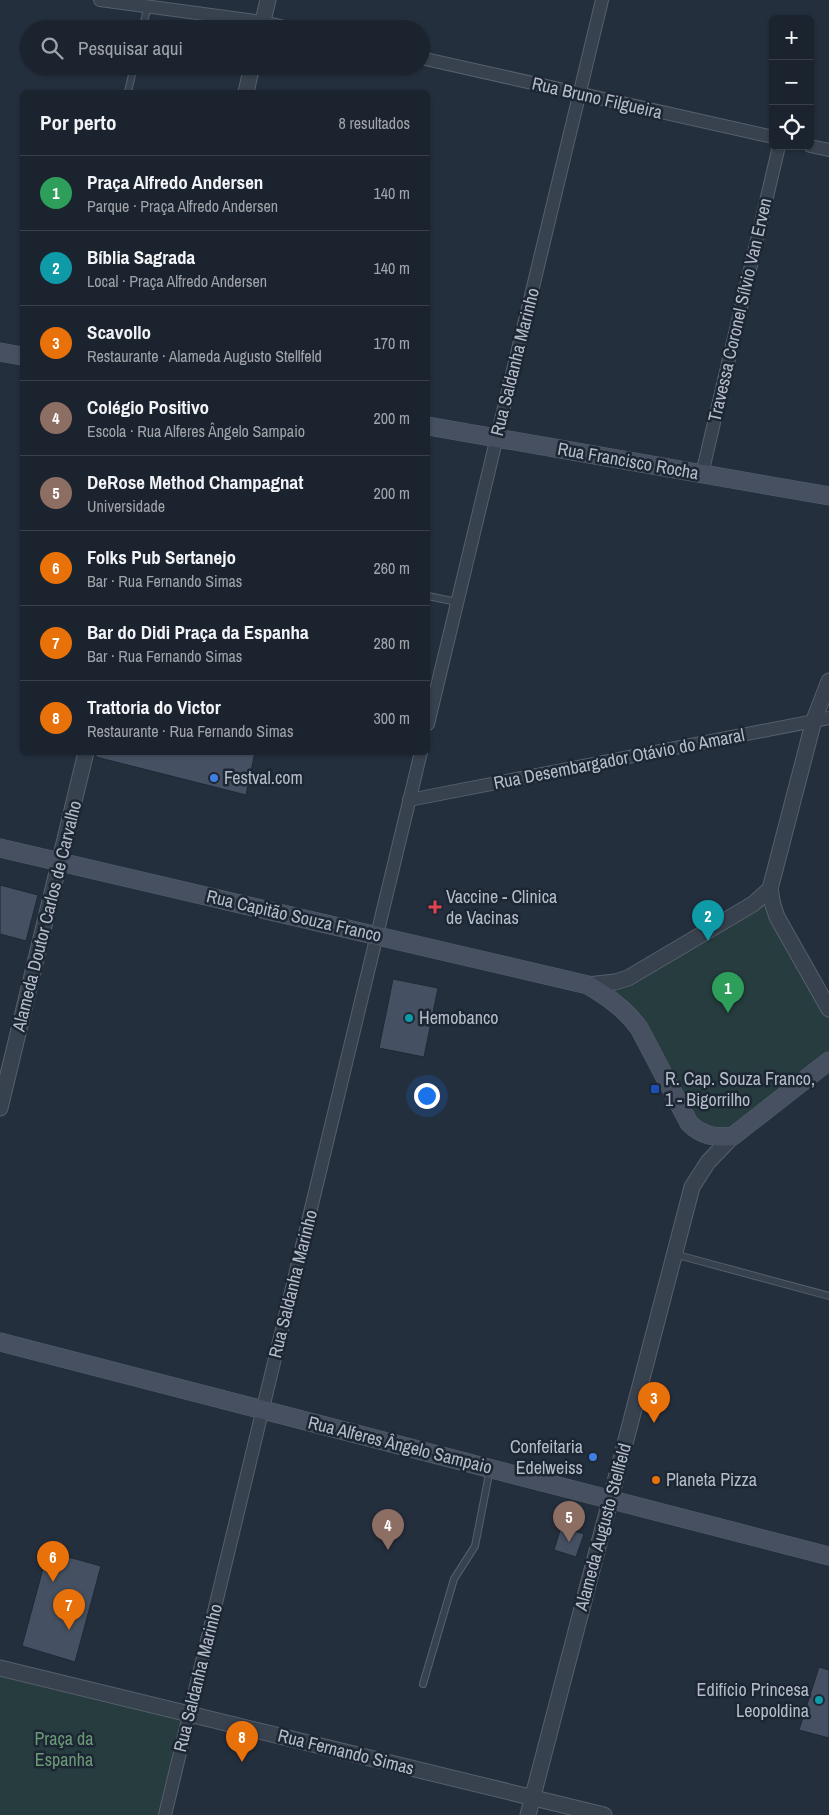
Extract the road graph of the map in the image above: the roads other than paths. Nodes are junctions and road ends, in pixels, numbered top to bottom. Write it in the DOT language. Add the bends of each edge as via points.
graph roads {
  1 [pos="100,0"];
  2 [pos="268,0"];
  3 [pos="602,0"];
  4 [pos="148,6"];
  5 [pos="144,20"];
  6 [pos="232,20"];
  7 [pos="263,20"];
  8 [pos="430,60"];
  9 [pos="132,75"];
  10 [pos="250,75"];
  11 [pos="128,90"];
  12 [pos="246,90"];
  13 [pos="579,94"];
  14 [pos="769,136"];
  15 [pos="814,147"];
  16 [pos="778,150"];
  17 [pos="829,150"];
  18 [pos="0,352"];
  19 [pos="20,356"];
  20 [pos="430,426"];
  21 [pos="496,438"];
  22 [pos="702,474"];
  23 [pos="829,496"];
  24 [pos="430,596"];
  25 [pos="457,602"];
  26 [pos="829,681"];
  27 [pos="430,716"];
  28 [pos="822,719"];
  29 [pos="85,755"];
  30 [pos="420,755"];
  31 [pos="409,800"];
  32 [pos="0,848"];
  33 [pos="60,862"];
  34 [pos="770,889"];
  35 [pos="377,936"];
  36 [pos="588,985"];
  37 [pos="829,1009"];
  38 [pos="829,1061"];
  39 [pos="0,1108"];
  40 [pos="733,1136"];
  41 [pos="674,1254"];
  42 [pos="829,1296"];
  43 [pos="0,1342"];
  44 [pos="262,1410"];
  45 [pos="491,1468"];
  46 [pos="610,1499"];
  47 [pos="829,1556"];
  48 [pos="0,1668"];
  49 [pos="423,1684"];
  50 [pos="189,1714"];
  51 [pos="532,1798"];
  52 [pos="165,1815"];
  53 [pos="528,1815"];
  54 [pos="604,1815"];
  1 -- 4 [label="street"];
  2 -- 7 [label="street"];
  3 -- 13 [label="street, Rua Saldanha Marinho"];
  4 -- 5 [label="lane"];
  4 -- 6 [label="street"];
  8 -- 13 [label="street, Rua Bruno Filgueira"];
  9 -- 11 [label="lane"];
  10 -- 12 [label="street"];
  13 -- 14 [label="street, Rua Bruno Filgueira"];
  13 -- 21 [label="street, Rua Saldanha Marinho"];
  15 -- 17 [label="street"];
  16 -- 22 [label="street, Travessa Coronel Sílvio Van Erven"];
  18 -- 19 [label="main road"];
  20 -- 21 [label="main road, Rua Francisco Rocha"];
  21 -- 22 [label="main road, Rua Francisco Rocha"];
  21 -- 25 [label="street, Rua Saldanha Marinho"];
  22 -- 23 [label="main road, Rua Francisco Rocha"];
  24 -- 25 [label="lane"];
  25 -- 27 [label="street, Rua Saldanha Marinho"];
  26 -- 28 [label="street"];
  28 -- 31 [label="street, Rua Desembargador Otávio do Amaral"];
  28 -- 34 [label="street"];
  29 -- 33 [label="street, Alameda Doutor Carlos de Carvalho"];
  30 -- 31 [label="street, Rua Saldanha Marinho"];
  31 -- 35 [label="street, Rua Saldanha Marinho"];
  32 -- 33 [label="main road, Rua Capitão Souza Franco"];
  33 -- 35 [label="main road, Rua Capitão Souza Franco"];
  33 -- 39 [label="street, Alameda Doutor Carlos de Carvalho"];
  34 -- 36 [label="street" via="753,904 628,978"];
  34 -- 37 [label="street" via="777,917"];
  35 -- 36 [label="main road, Rua Capitão Souza Franco"];
  35 -- 44 [label="street, Rua Saldanha Marinho"];
  36 -- 40 [label="main road" via="621,1007 639,1028 689,1123 706,1135 717,1138"];
  38 -- 40 [label="main road"];
  40 -- 41 [label="street, Alameda Augusto Stellfeld" via="708,1162 692,1187"];
  41 -- 42 [label="lane"];
  41 -- 46 [label="street, Alameda Augusto Stellfeld"];
  43 -- 44 [label="main road, Rua Alferes Ângelo Sampaio"];
  44 -- 45 [label="main road, Rua Alferes Ângelo Sampaio"];
  44 -- 50 [label="street, Rua Saldanha Marinho"];
  45 -- 46 [label="main road, Rua Alferes Ângelo Sampaio"];
  45 -- 49 [label="lane" via="475,1546 454,1579"];
  46 -- 47 [label="main road, Rua Alferes Ângelo Sampaio"];
  46 -- 51 [label="street, Alameda Augusto Stellfeld"];
  48 -- 50 [label="street, Rua Fernando Simas"];
  50 -- 51 [label="street, Rua Fernando Simas"];
  50 -- 52 [label="street, Rua Saldanha Marinho"];
  51 -- 53 [label="street, Alameda Augusto Stellfeld"];
  51 -- 54 [label="street, Rua Fernando Simas"];
}
